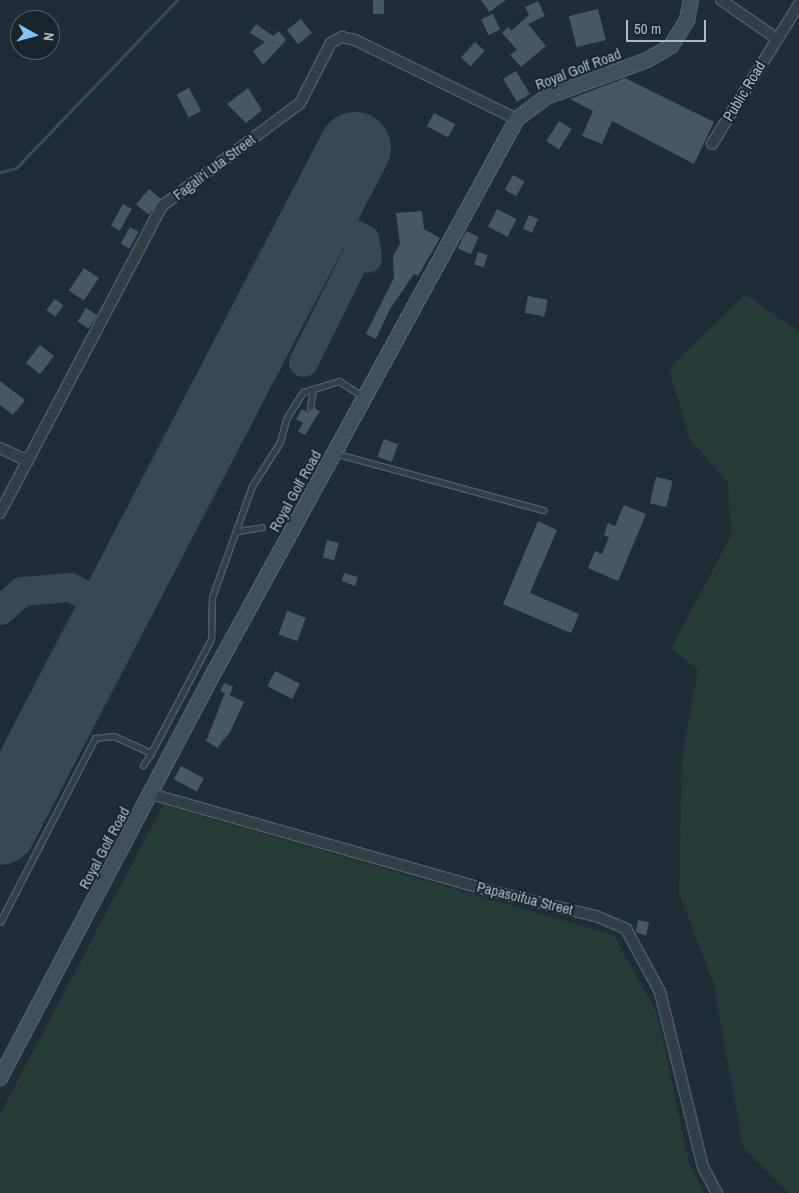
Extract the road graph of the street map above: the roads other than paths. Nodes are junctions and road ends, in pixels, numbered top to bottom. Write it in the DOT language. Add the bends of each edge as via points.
graph roads {
  1 [pos="691,0"];
  2 [pos="721,0"];
  3 [pos="799,4"];
  4 [pos="776,38"];
  5 [pos="517,118"];
  6 [pos="712,144"];
  7 [pos="313,389"];
  8 [pos="364,397"];
  9 [pos="310,408"];
  10 [pos="0,448"];
  11 [pos="334,453"];
  12 [pos="28,461"];
  13 [pos="543,510"];
  14 [pos="0,513"];
  15 [pos="262,527"];
  16 [pos="238,531"];
  17 [pos="151,753"];
  18 [pos="143,766"];
  19 [pos="151,794"];
  20 [pos="0,922"];
  21 [pos="0,1078"];
  22 [pos="717,1193"];
  1 -- 5 [label="main road, Royal Golf Road" via="687,20 670,46 647,60 546,97"];
  2 -- 4 [label="street"];
  3 -- 4 [label="street, Public Road"];
  4 -- 6 [label="street, Public Road"];
  5 -- 8 [label="main road, Royal Golf Road"];
  5 -- 12 [label="street, Fagali'i Uta Street" via="355,40 342,37 331,43 300,103 162,206"];
  7 -- 8 [label="lane" via="340,381"];
  7 -- 9 [label="lane"];
  7 -- 16 [label="lane" via="303,392 286,419 280,442 252,486"];
  8 -- 11 [label="main road, Royal Golf Road"];
  10 -- 12 [label="street"];
  11 -- 13 [label="lane"];
  11 -- 19 [label="main road, Royal Golf Road"];
  12 -- 14 [label="street, Fagali'i Uta Street"];
  15 -- 16 [label="lane"];
  16 -- 17 [label="lane" via="212,597 211,639"];
  17 -- 18 [label="lane"];
  17 -- 20 [label="lane" via="114,736 95,738"];
  19 -- 21 [label="main road, Royal Golf Road"];
  19 -- 22 [label="street, Papasoifua Street" via="491,891 596,916 626,928 660,992 703,1167"];
}
